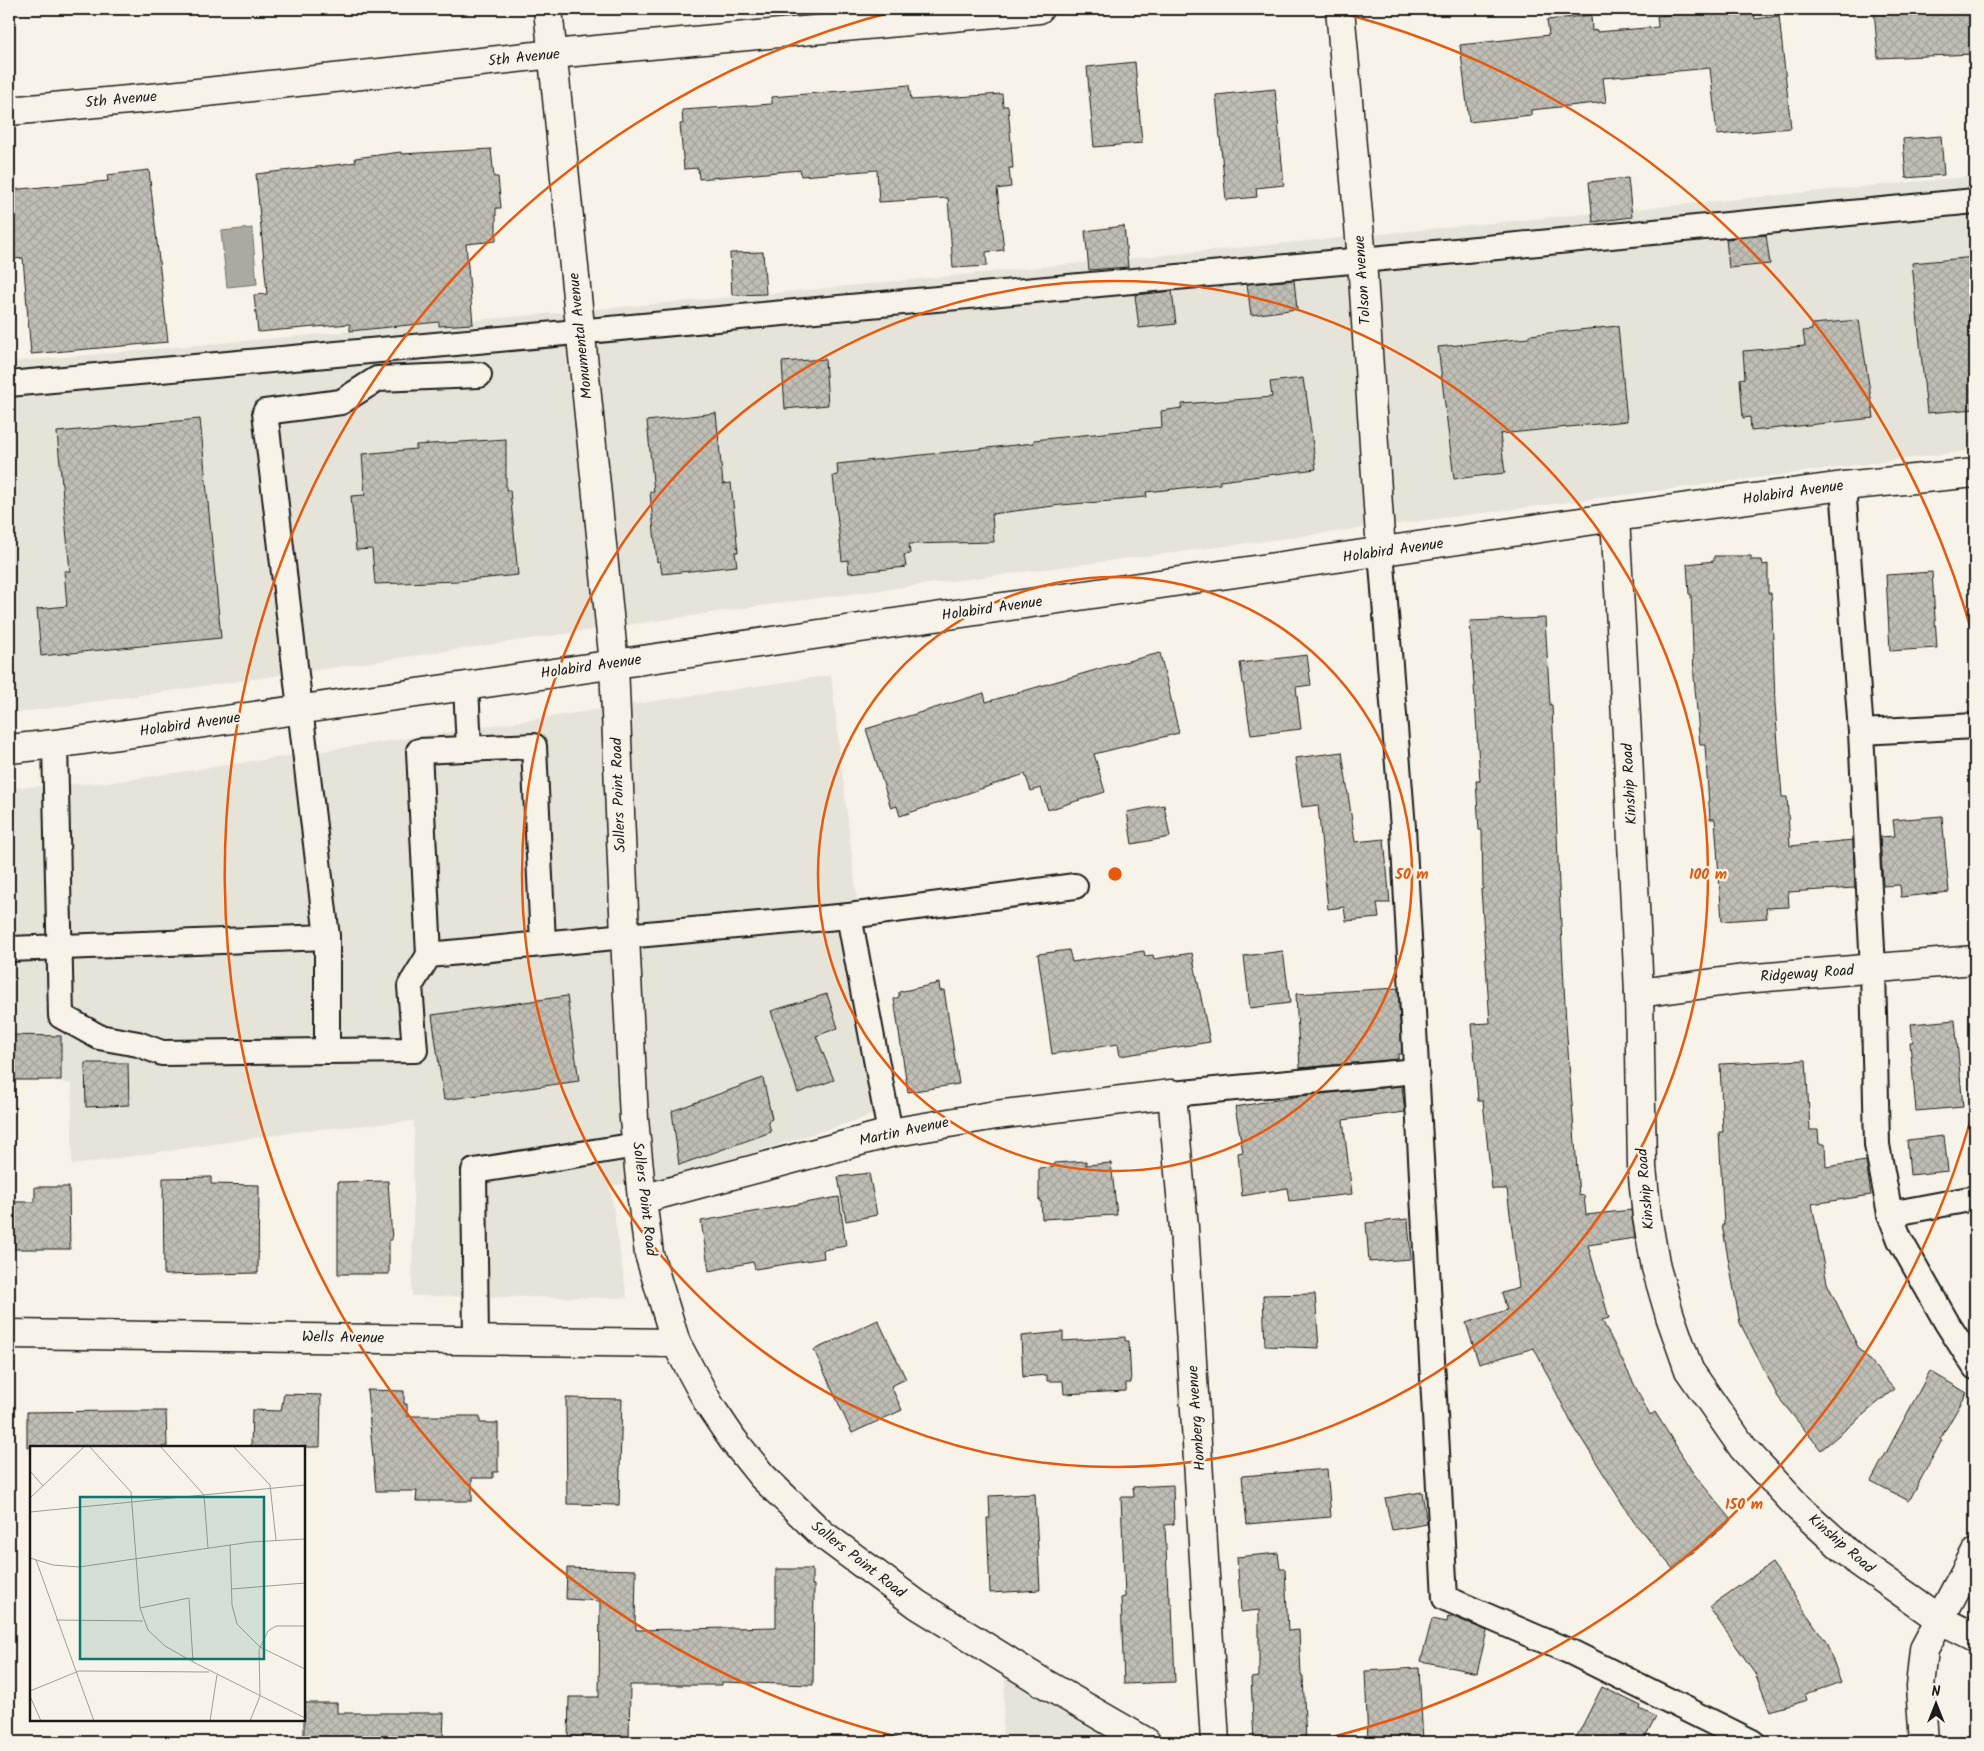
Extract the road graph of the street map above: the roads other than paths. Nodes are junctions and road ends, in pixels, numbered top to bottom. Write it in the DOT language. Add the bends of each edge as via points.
graph roads {
  1 [pos="548,9"];
  2 [pos="1039,9"];
  3 [pos="1340,9"];
  4 [pos="552,54"];
  5 [pos="9,111"];
  6 [pos="1975,201"];
  7 [pos="1362,260"];
  8 [pos="581,332"];
  9 [pos="479,375"];
  10 [pos="9,384"];
  11 [pos="1975,473"];
  12 [pos="1843,486"];
  13 [pos="1615,517"];
  14 [pos="1381,552"];
  15 [pos="614,664"];
  16 [pos="466,686"];
  17 [pos="299,710"];
  18 [pos="1975,726"];
  19 [pos="1861,732"];
  20 [pos="55,744"];
  21 [pos="9,748"];
  22 [pos="469,749"];
  23 [pos="1075,886"];
  24 [pos="849,916"];
  25 [pos="625,936"];
  26 [pos="327,937"];
  27 [pos="543,944"];
  28 [pos="60,947"];
  29 [pos="9,949"];
  30 [pos="429,955"];
  31 [pos="1975,960"];
  32 [pos="1872,969"];
  33 [pos="1639,993"];
  34 [pos="327,1051"];
  35 [pos="1416,1070"];
  36 [pos="1172,1094"];
  37 [pos="890,1133"];
  38 [pos="637,1145"];
  39 [pos="1975,1198"];
  40 [pos="642,1199"];
  41 [pos="1890,1214"];
  42 [pos="9,1334"];
  43 [pos="476,1340"];
  44 [pos="676,1342"];
  45 [pos="1975,1367"];
  46 [pos="1975,1553"];
  47 [pos="1941,1620"];
  48 [pos="1975,1637"];
  49 [pos="1146,1742"];
  50 [pos="1215,1742"];
  51 [pos="1752,1742"];
  52 [pos="1924,1742"];
  1 -- 4 [label="street, Monumental Avenue"];
  2 -- 4 [label="street, 5th Avenue"];
  3 -- 7 [label="street, Tolson Avenue"];
  4 -- 5 [label="street, 5th Avenue"];
  4 -- 8 [label="street, Monumental Avenue"];
  6 -- 7 [label="lane"];
  7 -- 8 [label="lane"];
  7 -- 14 [label="street, Tolson Avenue"];
  8 -- 10 [label="lane"];
  8 -- 15 [label="street, Monumental Avenue"];
  9 -- 17 [label="lane" via="378,379 341,402 265,412"];
  11 -- 12 [label="street, Holabird Avenue"];
  12 -- 13 [label="street, Holabird Avenue"];
  12 -- 19 [label="lane"];
  13 -- 14 [label="street, Holabird Avenue"];
  13 -- 33 [label="street, Kinship Road"];
  14 -- 15 [label="street, Holabird Avenue"];
  14 -- 35 [label="lane" via="1403,828"];
  15 -- 16 [label="street, Holabird Avenue"];
  15 -- 25 [label="street, Sollers Point Road"];
  16 -- 17 [label="street, Holabird Avenue"];
  16 -- 22 [label="lane"];
  17 -- 20 [label="street, Holabird Avenue"];
  17 -- 26 [label="lane"];
  18 -- 19 [label="lane"];
  19 -- 32 [label="lane"];
  20 -- 21 [label="street, Holabird Avenue"];
  20 -- 28 [label="lane"];
  22 -- 27 [label="lane" via="534,746"];
  22 -- 30 [label="lane" via="419,751"];
  23 -- 24 [label="lane"];
  24 -- 25 [label="lane"];
  24 -- 37 [label="lane"];
  25 -- 27 [label="lane"];
  25 -- 38 [label="street, Sollers Point Road"];
  26 -- 28 [label="lane"];
  26 -- 34 [label="lane"];
  27 -- 30 [label="lane"];
  28 -- 29 [label="lane"];
  28 -- 34 [label="lane" via="61,1016 98,1037 138,1044 162,1053"];
  30 -- 34 [label="lane" via="410,986 415,1050"];
  31 -- 32 [label="street, Ridgeway Road"];
  32 -- 33 [label="street, Ridgeway Road" via="1742,979"];
  32 -- 41 [label="lane" via="1877,1145"];
  33 -- 47 [label="street, Kinship Road" via="1642,1167 1647,1217 1656,1268 1689,1370 1743,1448 1799,1508 1856,1560"];
  35 -- 36 [label="lane"];
  35 -- 51 [label="lane" via="1445,1598 1573,1653"];
  36 -- 37 [label="street, Martin Avenue" via="996,1115"];
  36 -- 50 [label="street, Homberg Avenue" via="1184,1228"];
  37 -- 40 [label="street, Martin Avenue"];
  38 -- 40 [label="street, Sollers Point Road"];
  38 -- 43 [label="lane" via="474,1171"];
  39 -- 41 [label="lane"];
  40 -- 44 [label="street, Sollers Point Road" via="649,1254"];
  41 -- 45 [label="lane" via="1900,1240"];
  42 -- 43 [label="street, Wells Avenue"];
  43 -- 44 [label="street, Wells Avenue"];
  44 -- 49 [label="street, Sollers Point Road" via="710,1406 733,1440 762,1476 822,1534 918,1605"];
  46 -- 47 [label="street"];
  47 -- 48 [label="street, Kinship Road"];
  47 -- 52 [label="street" via="1924,1649 1920,1687"];
}
